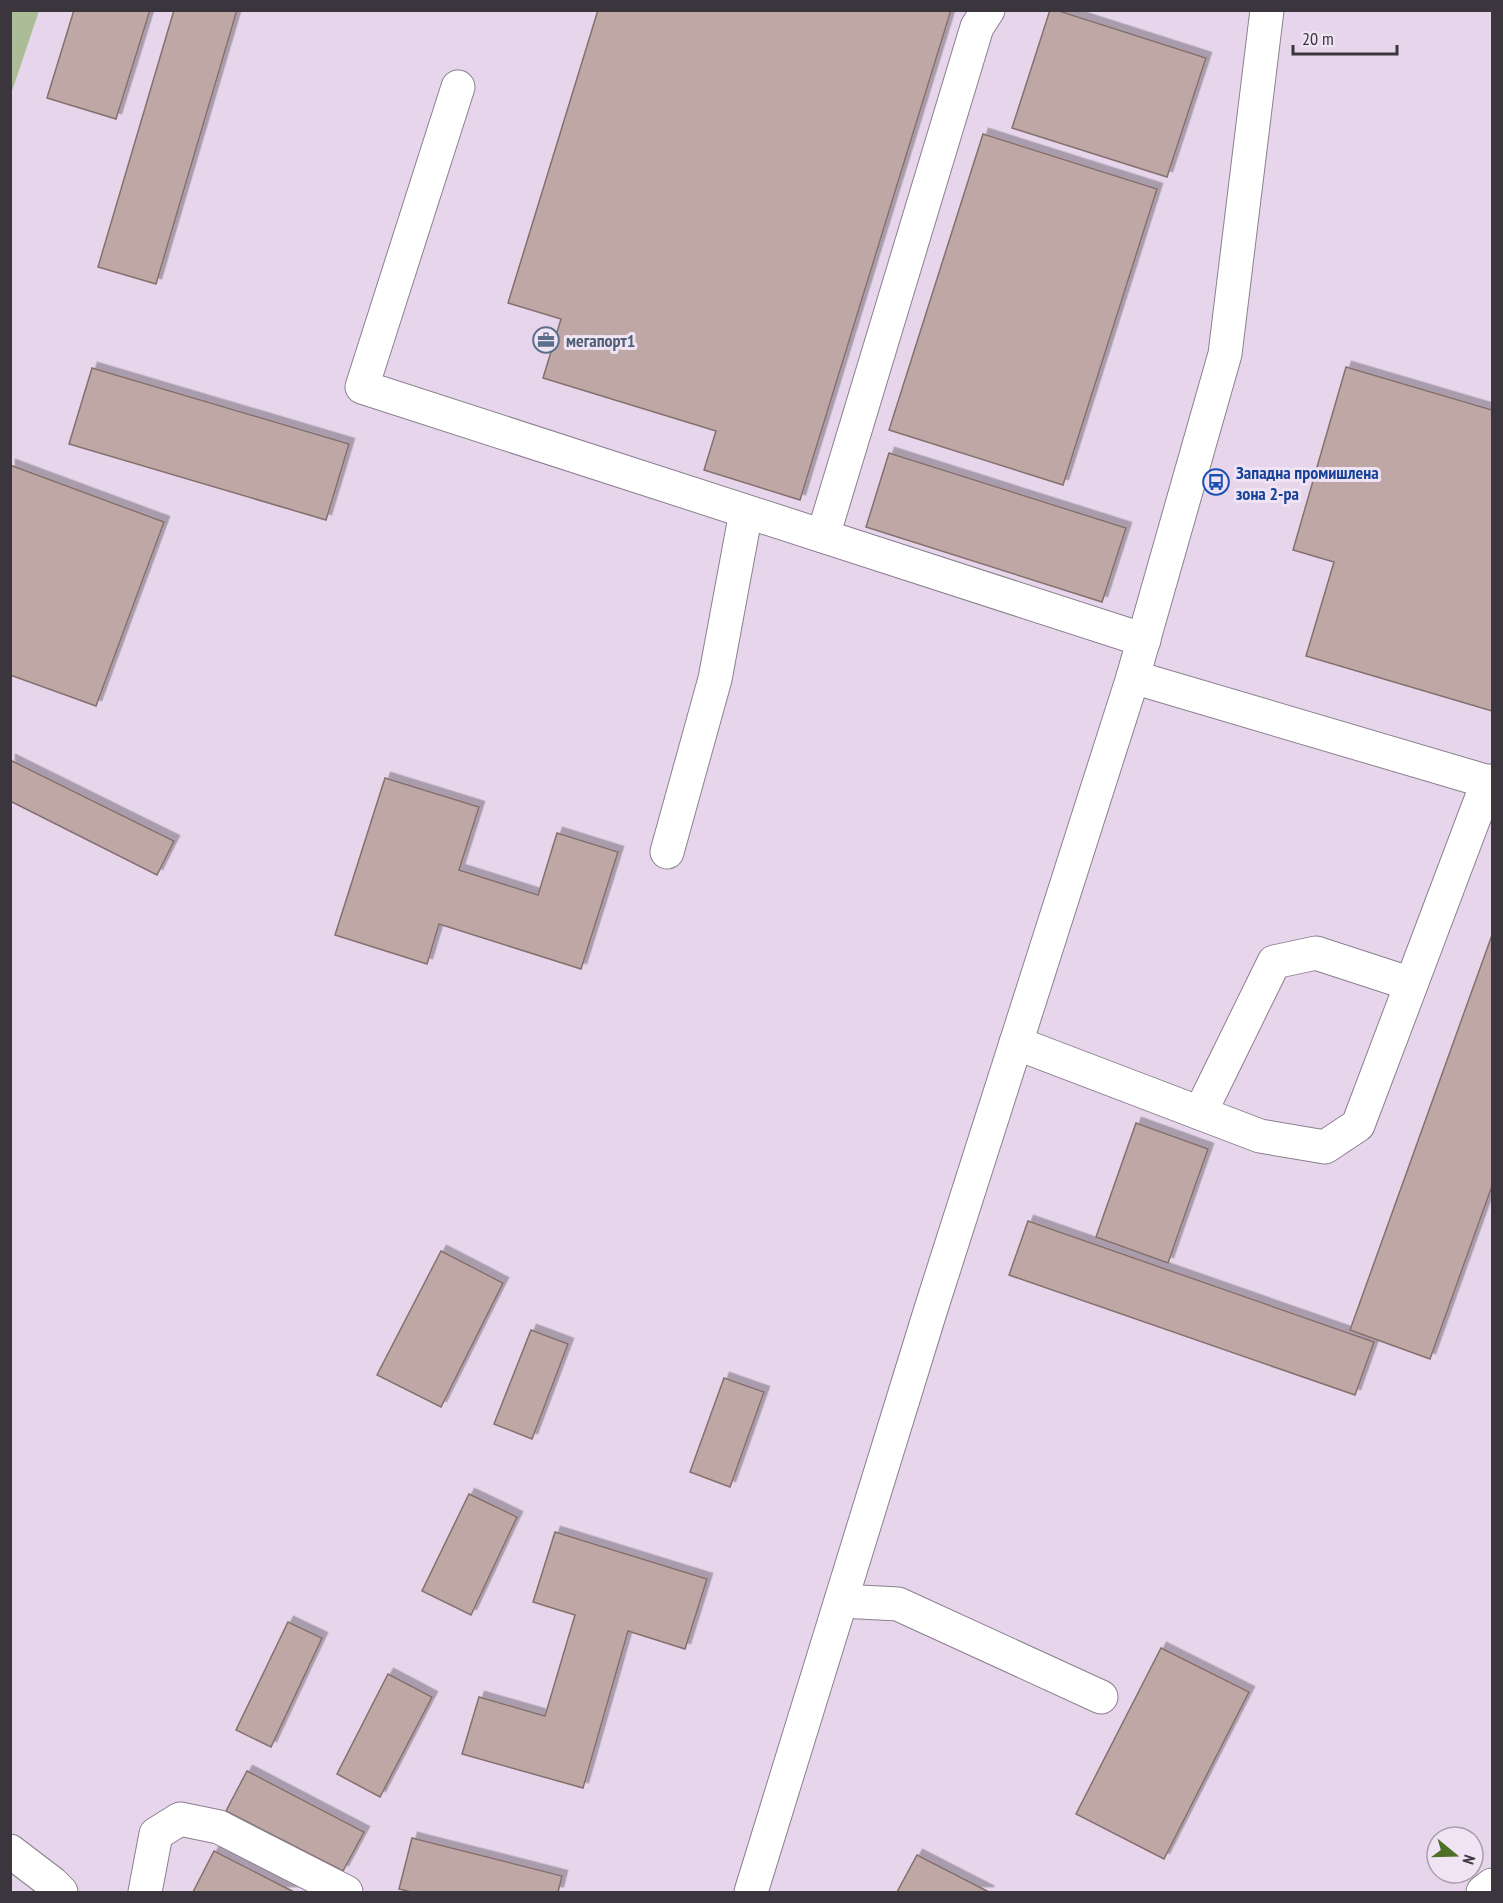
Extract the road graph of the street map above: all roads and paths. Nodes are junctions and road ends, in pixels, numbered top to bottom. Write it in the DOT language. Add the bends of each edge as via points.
graph roads {
  1 [pos="988,10"];
  2 [pos="1267,10"];
  3 [pos="458,87"];
  4 [pos="746,512"];
  5 [pos="823,536"];
  6 [pos="1144,640"];
  7 [pos="1133,677"];
  8 [pos="1490,782"];
  9 [pos="667,852"];
  10 [pos="1411,984"];
  11 [pos="1016,1043"];
  12 [pos="1200,1113"];
  13 [pos="841,1601"];
  14 [pos="1101,1697"];
  15 [pos="10,1851"];
  16 [pos="1492,1885"];
  17 [pos="61,1893"];
  18 [pos="145,1893"];
  19 [pos="346,1893"];
  20 [pos="751,1893"];
  21 [pos="1484,1893"];
  1 -- 5 [label="street" via="977,27"];
  2 -- 6 [label="street" via="1225,354"];
  3 -- 4 [label="street" via="362,387"];
  4 -- 5 [label="street"];
  4 -- 9 [label="street" via="715,679"];
  5 -- 6 [label="street"];
  6 -- 7 [label="street"];
  7 -- 8 [label="street"];
  7 -- 11 [label="street"];
  8 -- 10 [label="street"];
  10 -- 12 [label="street" via="1316,953 1274,962"];
  10 -- 12 [label="street" via="1358,1125 1325,1148 1260,1136"];
  11 -- 12 [label="street"];
  11 -- 13 [label="street"];
  13 -- 14 [label="street" via="898,1604"];
  13 -- 20 [label="street"];
  15 -- 17 [label="street"];
  16 -- 21 [label="street"];
  18 -- 19 [label="street" via="156,1834 180,1819 219,1827"];
}
